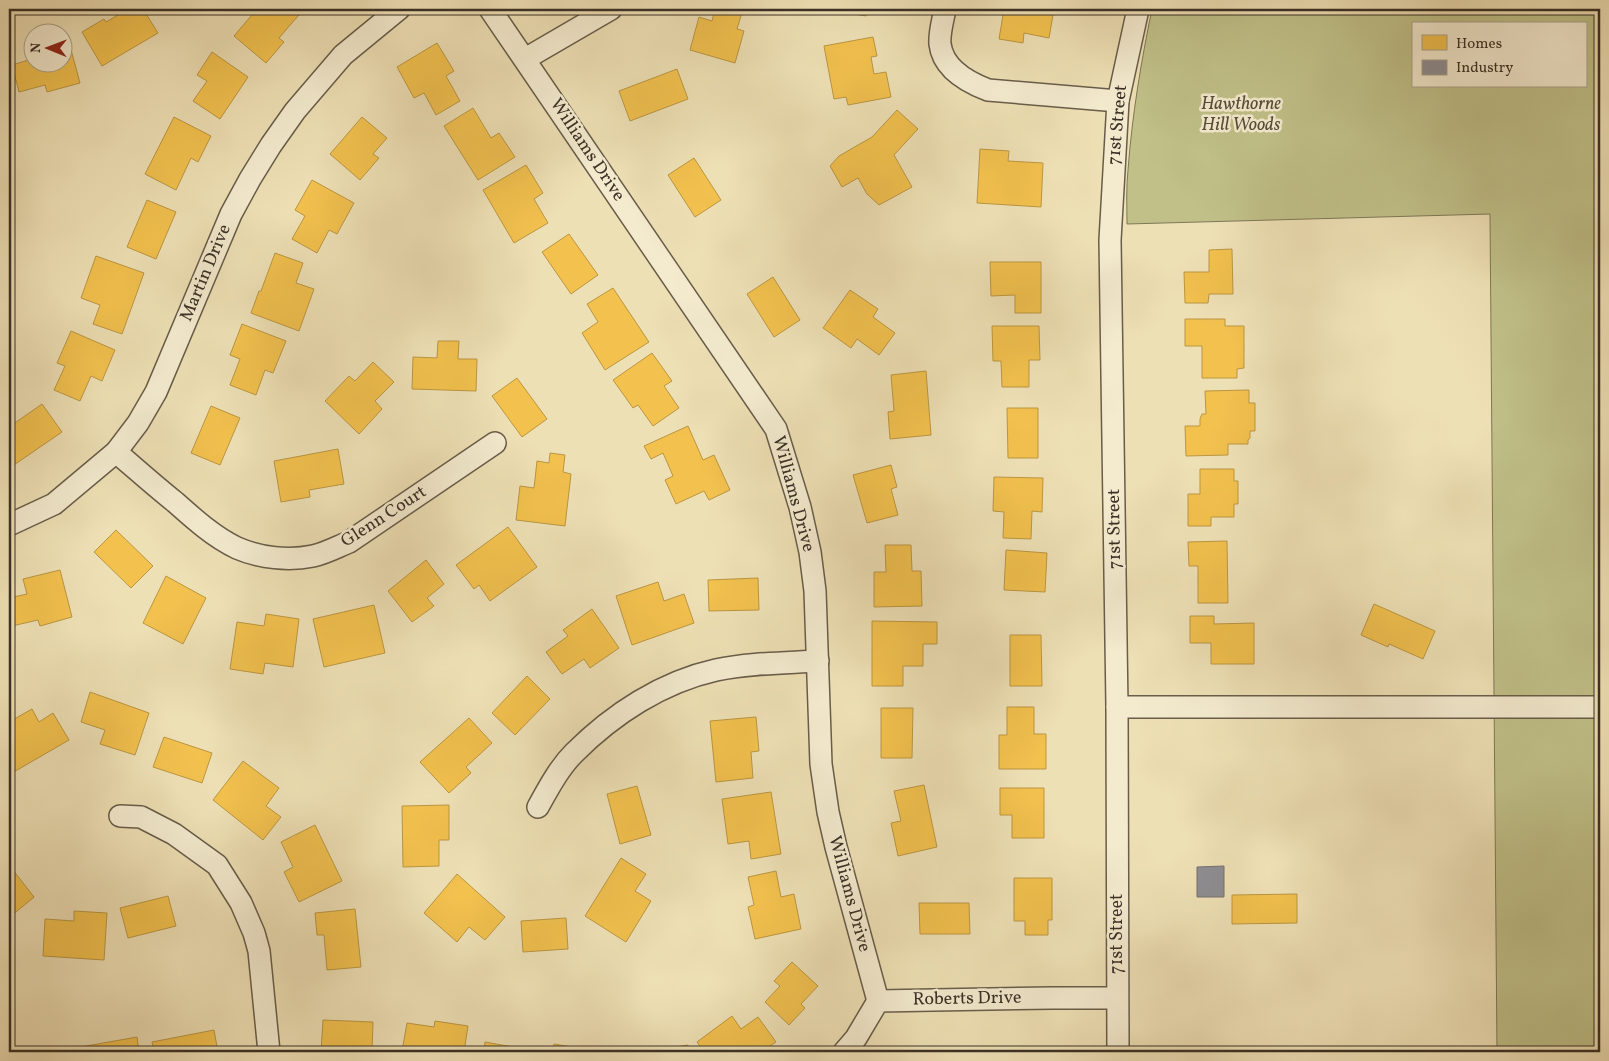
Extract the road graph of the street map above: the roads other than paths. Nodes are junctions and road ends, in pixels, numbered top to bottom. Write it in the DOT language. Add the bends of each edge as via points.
graph roads {
  1 [pos="399,9"];
  2 [pos="490,9"];
  3 [pos="611,9"];
  4 [pos="945,9"];
  5 [pos="1138,9"];
  6 [pos="525,60"];
  7 [pos="1118,101"];
  8 [pos="495,443"];
  9 [pos="116,452"];
  10 [pos="9,525"];
  11 [pos="818,661"];
  12 [pos="1117,707"];
  13 [pos="1600,707"];
  14 [pos="538,807"];
  15 [pos="120,816"];
  16 [pos="1117,998"];
  17 [pos="878,1001"];
  18 [pos="269,1052"];
  19 [pos="844,1052"];
  20 [pos="1118,1052"];
  1 -- 9 [label="street, Martin Drive" via="343,55 271,145 231,214 156,392"];
  2 -- 6 [label="street, Williams Drive"];
  3 -- 6 [label="street"];
  4 -- 7 [label="street" via="940,43 944,58 970,83 988,90"];
  5 -- 7 [label="street, 71st Street"];
  6 -- 11 [label="street, Williams Drive" via="776,429 810,552"];
  7 -- 12 [label="street, 71st Street" via="1110,240"];
  8 -- 9 [label="street, Glenn Court" via="349,542 311,556 286,558 256,554 222,539"];
  9 -- 10 [label="street, Martin Drive" via="54,504"];
  11 -- 14 [label="street" via="717,670 654,692 572,754"];
  11 -- 17 [label="street, Williams Drive" via="821,764 828,812"];
  12 -- 13 [label="street"];
  12 -- 16 [label="street, 71st Street"];
  15 -- 18 [label="street" via="141,817 174,834 217,865 254,933 259,951"];
  16 -- 17 [label="street, Roberts Drive"];
  16 -- 20 [label="street, 71st Street"];
  17 -- 19 [label="street"];
}
